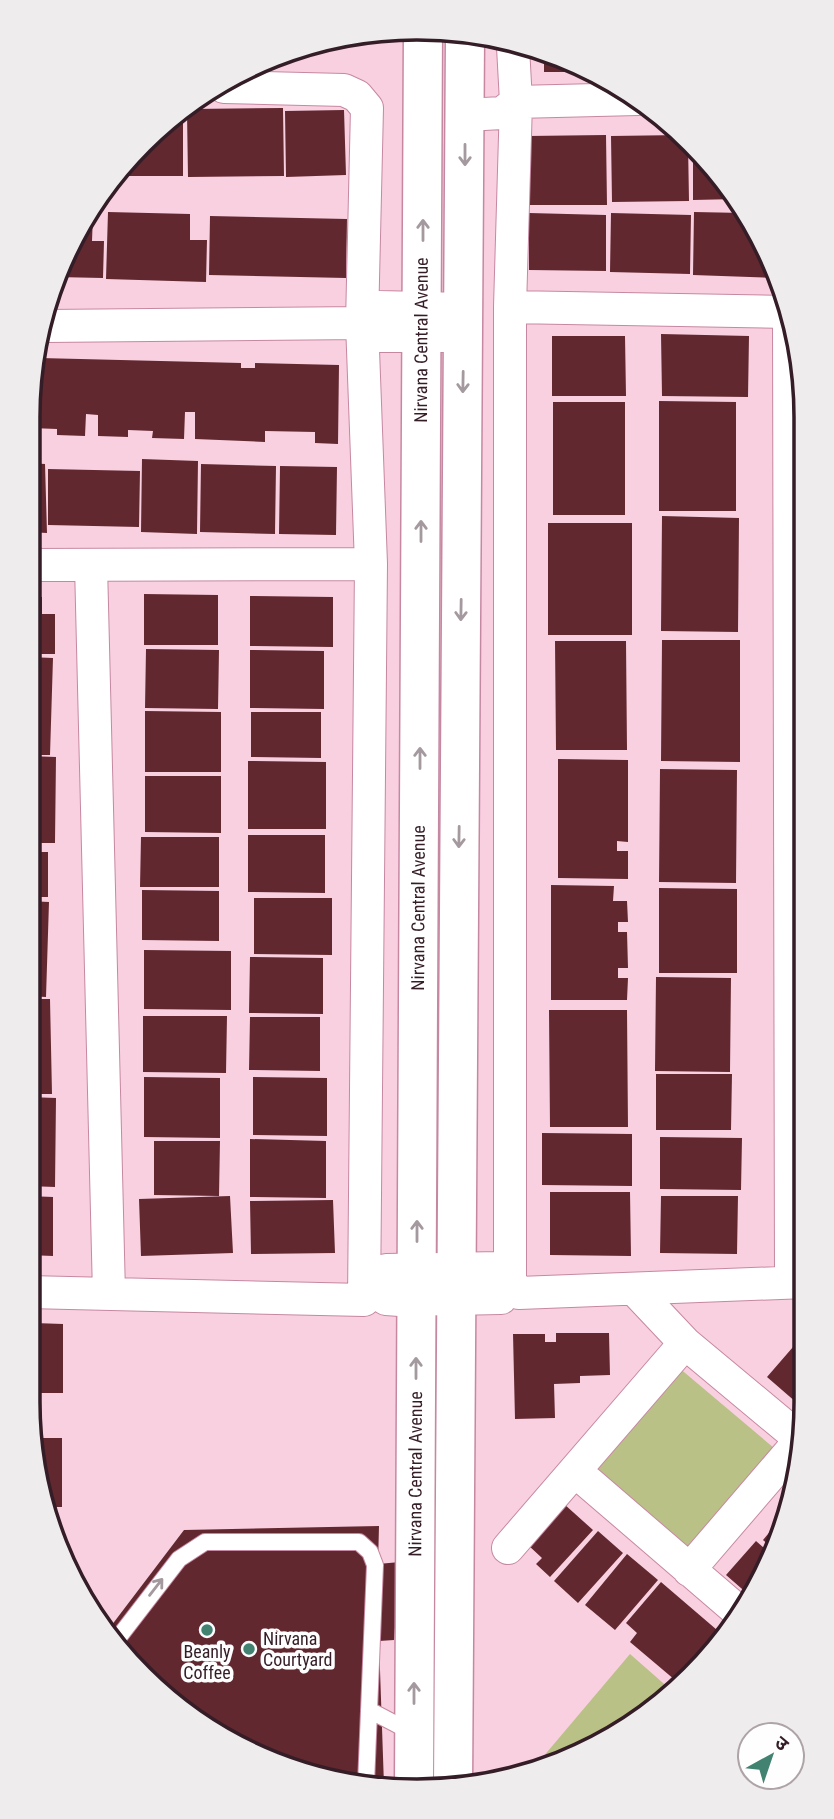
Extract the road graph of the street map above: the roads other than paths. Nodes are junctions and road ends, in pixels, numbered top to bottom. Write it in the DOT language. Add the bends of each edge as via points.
graph roads {
  1 [pos="424,40"];
  2 [pos="465,43"];
  3 [pos="513,53"];
  4 [pos="235,87"];
  5 [pos="466,98"];
  6 [pos="619,99"];
  7 [pos="516,102"];
  8 [pos="510,307"];
  9 [pos="779,314"];
  10 [pos="422,321"];
  11 [pos="464,322"];
  12 [pos="362,323"];
  13 [pos="51,326"];
  14 [pos="791,367"];
  15 [pos="794,460"];
  16 [pos="371,564"];
  17 [pos="40,565"];
  18 [pos="91,565"];
  19 [pos="510,1282"];
  20 [pos="794,1282"];
  21 [pos="455,1283"];
  22 [pos="363,1284"];
  23 [pos="417,1284"];
  24 [pos="635,1290"];
  25 [pos="40,1292"];
  26 [pos="109,1294"];
  27 [pos="685,1343"];
  28 [pos="793,1433"];
  29 [pos="791,1451"];
  30 [pos="575,1471"];
  31 [pos="508,1548"];
  32 [pos="689,1570"];
  33 [pos="732,1607"];
  34 [pos="121,1634"];
  35 [pos="369,1710"];
  36 [pos="414,1734"];
  37 [pos="366,1776"];
  38 [pos="453,1777"];
  39 [pos="414,1779"];
  10 -- 1 [label="street, Nirvana Central Avenue, one-way"];
  2 -- 5 [label="street"];
  3 -- 7 [label="street"];
  4 -- 12 [label="street" via="344,90 367,108"];
  5 -- 7 [label="street" via="503,83"];
  5 -- 11 [label="street, one-way"];
  6 -- 7 [label="street"];
  7 -- 8 [label="street"];
  8 -- 9 [label="street"];
  8 -- 19 [label="street"];
  10 -- 11 [label="street"];
  10 -- 12 [label="street" via="377,336"];
  23 -- 10 [label="street, Nirvana Central Avenue, one-way"];
  11 -- 21 [label="street, one-way"];
  12 -- 13 [label="street"];
  12 -- 16 [label="street"];
  14 -- 15 [label="street"];
  16 -- 18 [label="street"];
  16 -- 22 [label="street"];
  17 -- 18 [label="street"];
  18 -- 26 [label="street"];
  19 -- 21 [label="street" via="500,1268"];
  19 -- 24 [label="street" via="519,1293"];
  20 -- 24 [label="street"];
  21 -- 23 [label="street"];
  21 -- 38 [label="street"];
  22 -- 23 [label="street" via="386,1299"];
  22 -- 26 [label="street" via="364,1300"];
  36 -- 23 [label="street, Nirvana Central Avenue, one-way"];
  24 -- 27 [label="street"];
  25 -- 26 [label="street"];
  27 -- 28 [label="street"];
  27 -- 30 [label="street"];
  29 -- 32 [label="street"];
  30 -- 31 [label="street"];
  30 -- 32 [label="street"];
  32 -- 33 [label="street"];
  34 -- 35 [label="lane, one-way" via="179,1559 205,1542 359,1542 375,1565"];
  35 -- 36 [label="lane"];
  35 -- 37 [label="lane"];
  36 -- 39 [label="street, Nirvana Central Avenue"];
}
